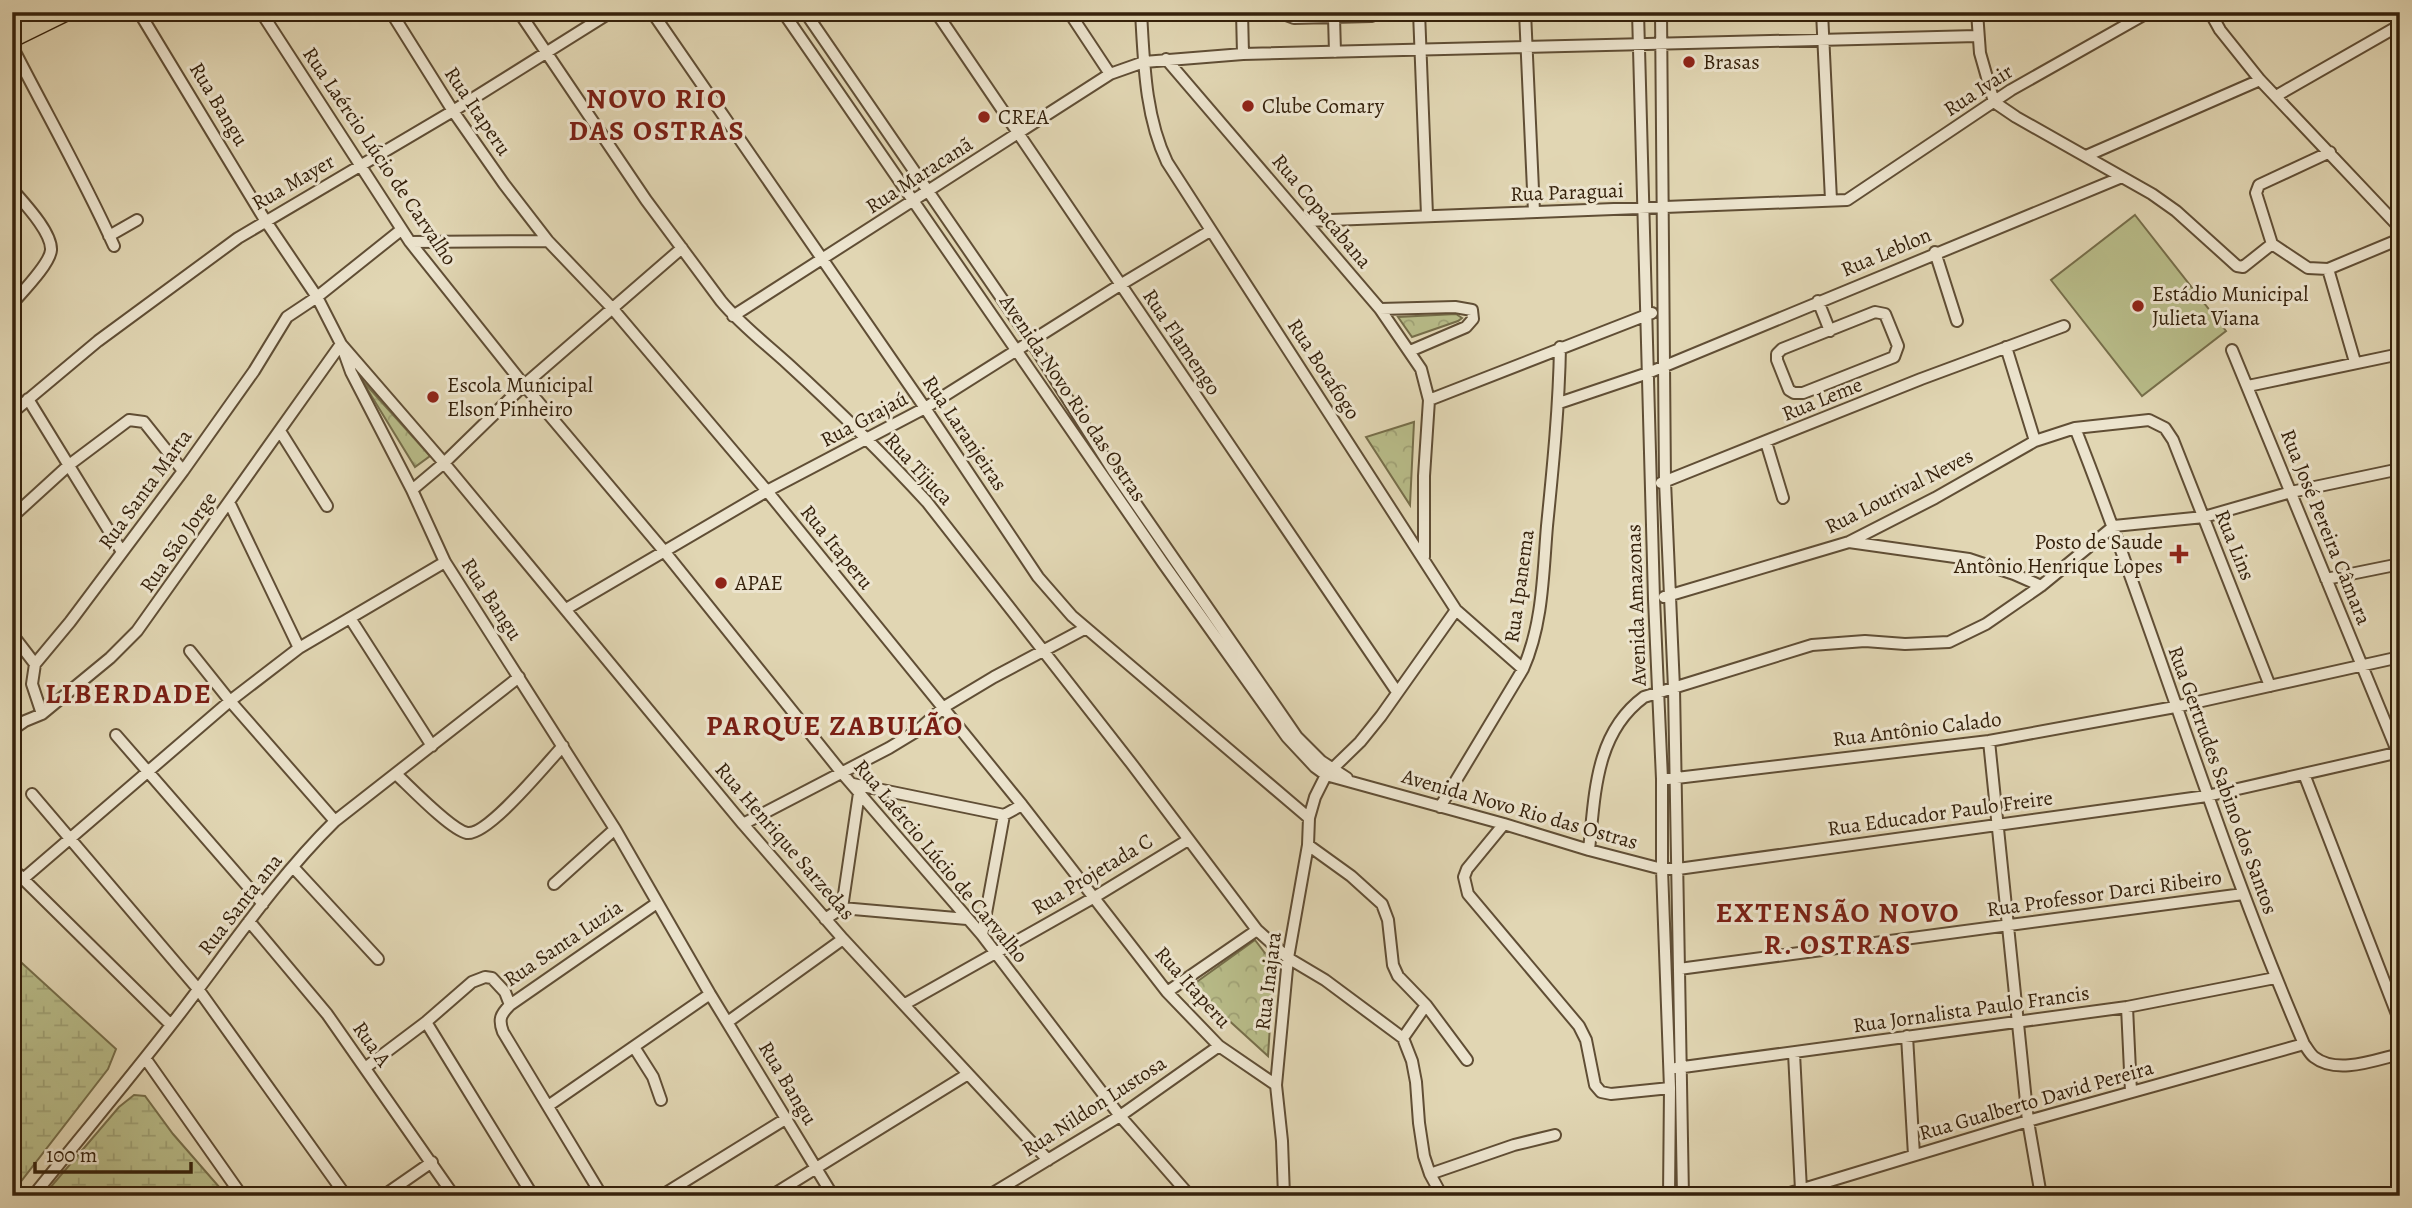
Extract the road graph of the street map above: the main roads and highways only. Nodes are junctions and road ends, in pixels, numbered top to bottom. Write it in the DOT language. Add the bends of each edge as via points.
graph roads {
  1 [pos="38,12"];
  2 [pos="67,12"];
  3 [pos="12,25"];
  4 [pos="12,39"];
  1 -- 3 [label="highway"];
  2 -- 4 [label="highway"];
}
